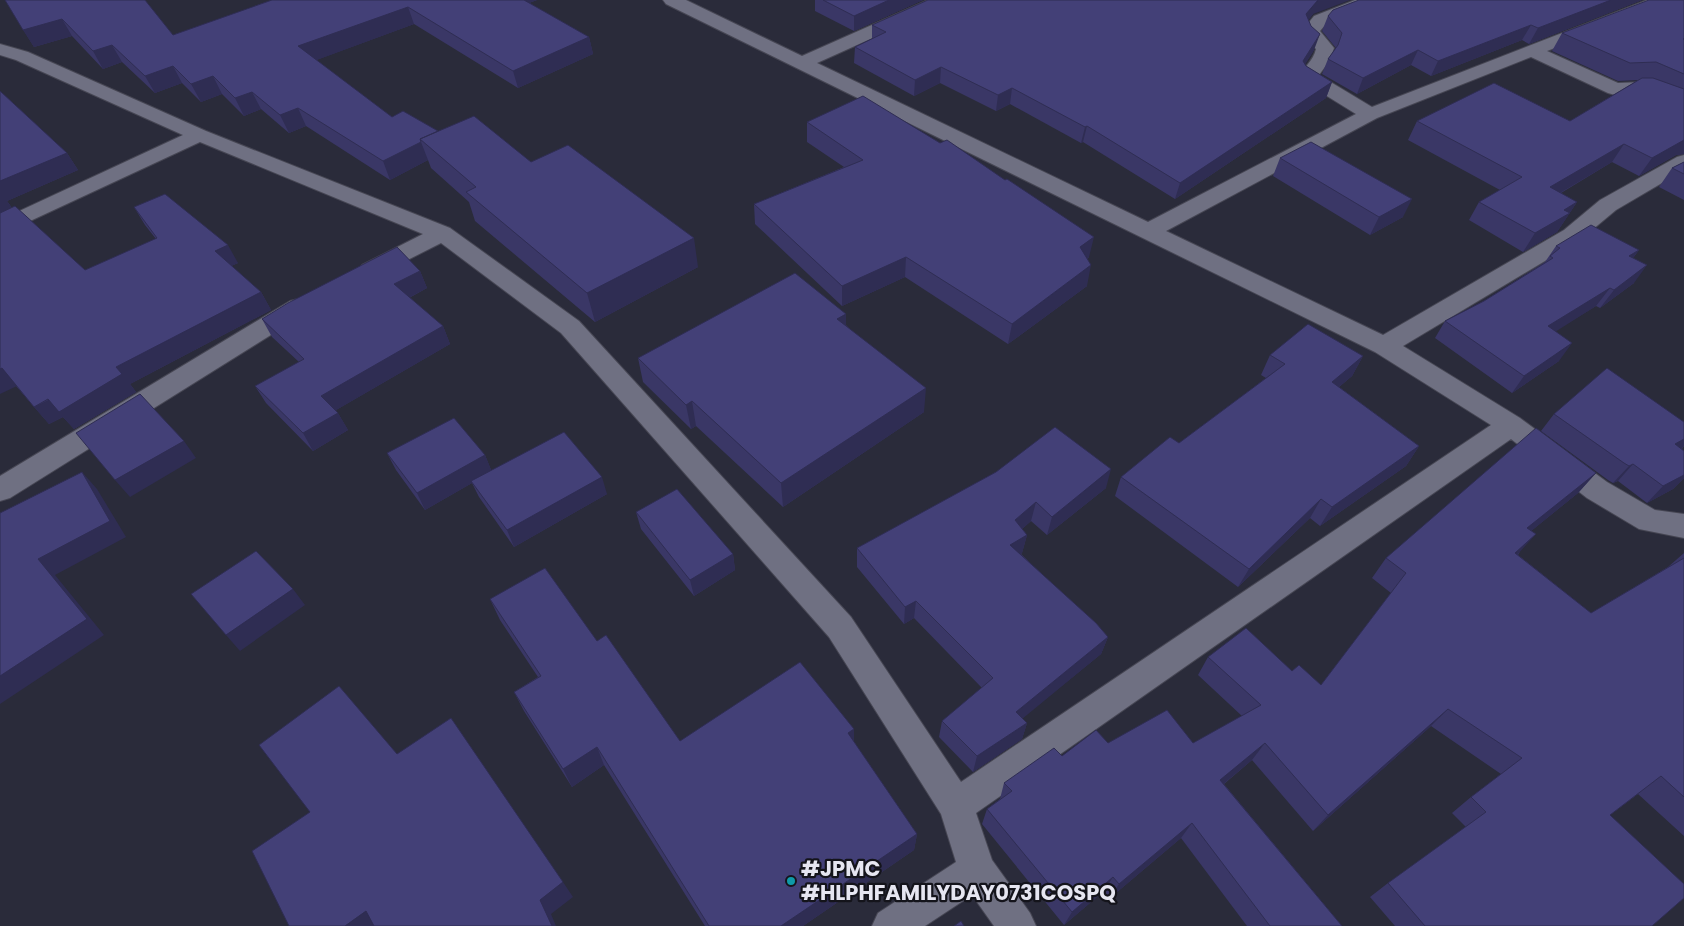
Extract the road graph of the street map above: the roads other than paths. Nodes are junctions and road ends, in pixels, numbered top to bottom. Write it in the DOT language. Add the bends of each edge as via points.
graph roads {
  1 [pos="672,0"];
  2 [pos="942,0"];
  3 [pos="1370,0"];
  4 [pos="1662,0"];
  5 [pos="1530,50"];
  6 [pos="7,56"];
  7 [pos="802,64"];
  8 [pos="1684,106"];
  9 [pos="1370,114"];
  10 [pos="199,135"];
  11 [pos="1684,161"];
  12 [pos="0,228"];
  13 [pos="1149,231"];
  14 [pos="442,233"];
  15 [pos="348,282"];
  16 [pos="322,295"];
  17 [pos="1384,346"];
  18 [pos="1511,425"];
  19 [pos="0,490"];
  20 [pos="1684,526"];
  21 [pos="956,806"];
  22 [pos="977,870"];
  23 [pos="891,926"];
  24 [pos="1016,926"];
  1 -- 7 [label="street"];
  2 -- 7 [label="street"];
  3 -- 9 [label="street" via="1320,20 1314,26 1311,31 1324,48 1324,57 1308,76"];
  4 -- 5 [label="street"];
  5 -- 8 [label="street" via="1615,89 1644,88"];
  5 -- 9 [label="street"];
  6 -- 10 [label="street"];
  7 -- 13 [label="street"];
  9 -- 13 [label="street"];
  10 -- 12 [label="street"];
  10 -- 14 [label="street"];
  11 -- 17 [label="street" via="1608,205 1572,235"];
  13 -- 17 [label="street"];
  14 -- 15 [label="street"];
  14 -- 21 [label="street" via="570,326 840,627"];
  16 -- 19 [label="street"];
  17 -- 18 [label="street"];
  18 -- 20 [label="street" via="1597,490 1649,521"];
  18 -- 21 [label="street"];
  21 -- 22 [label="street"];
  22 -- 23 [label="street"];
  22 -- 24 [label="street"];
}
